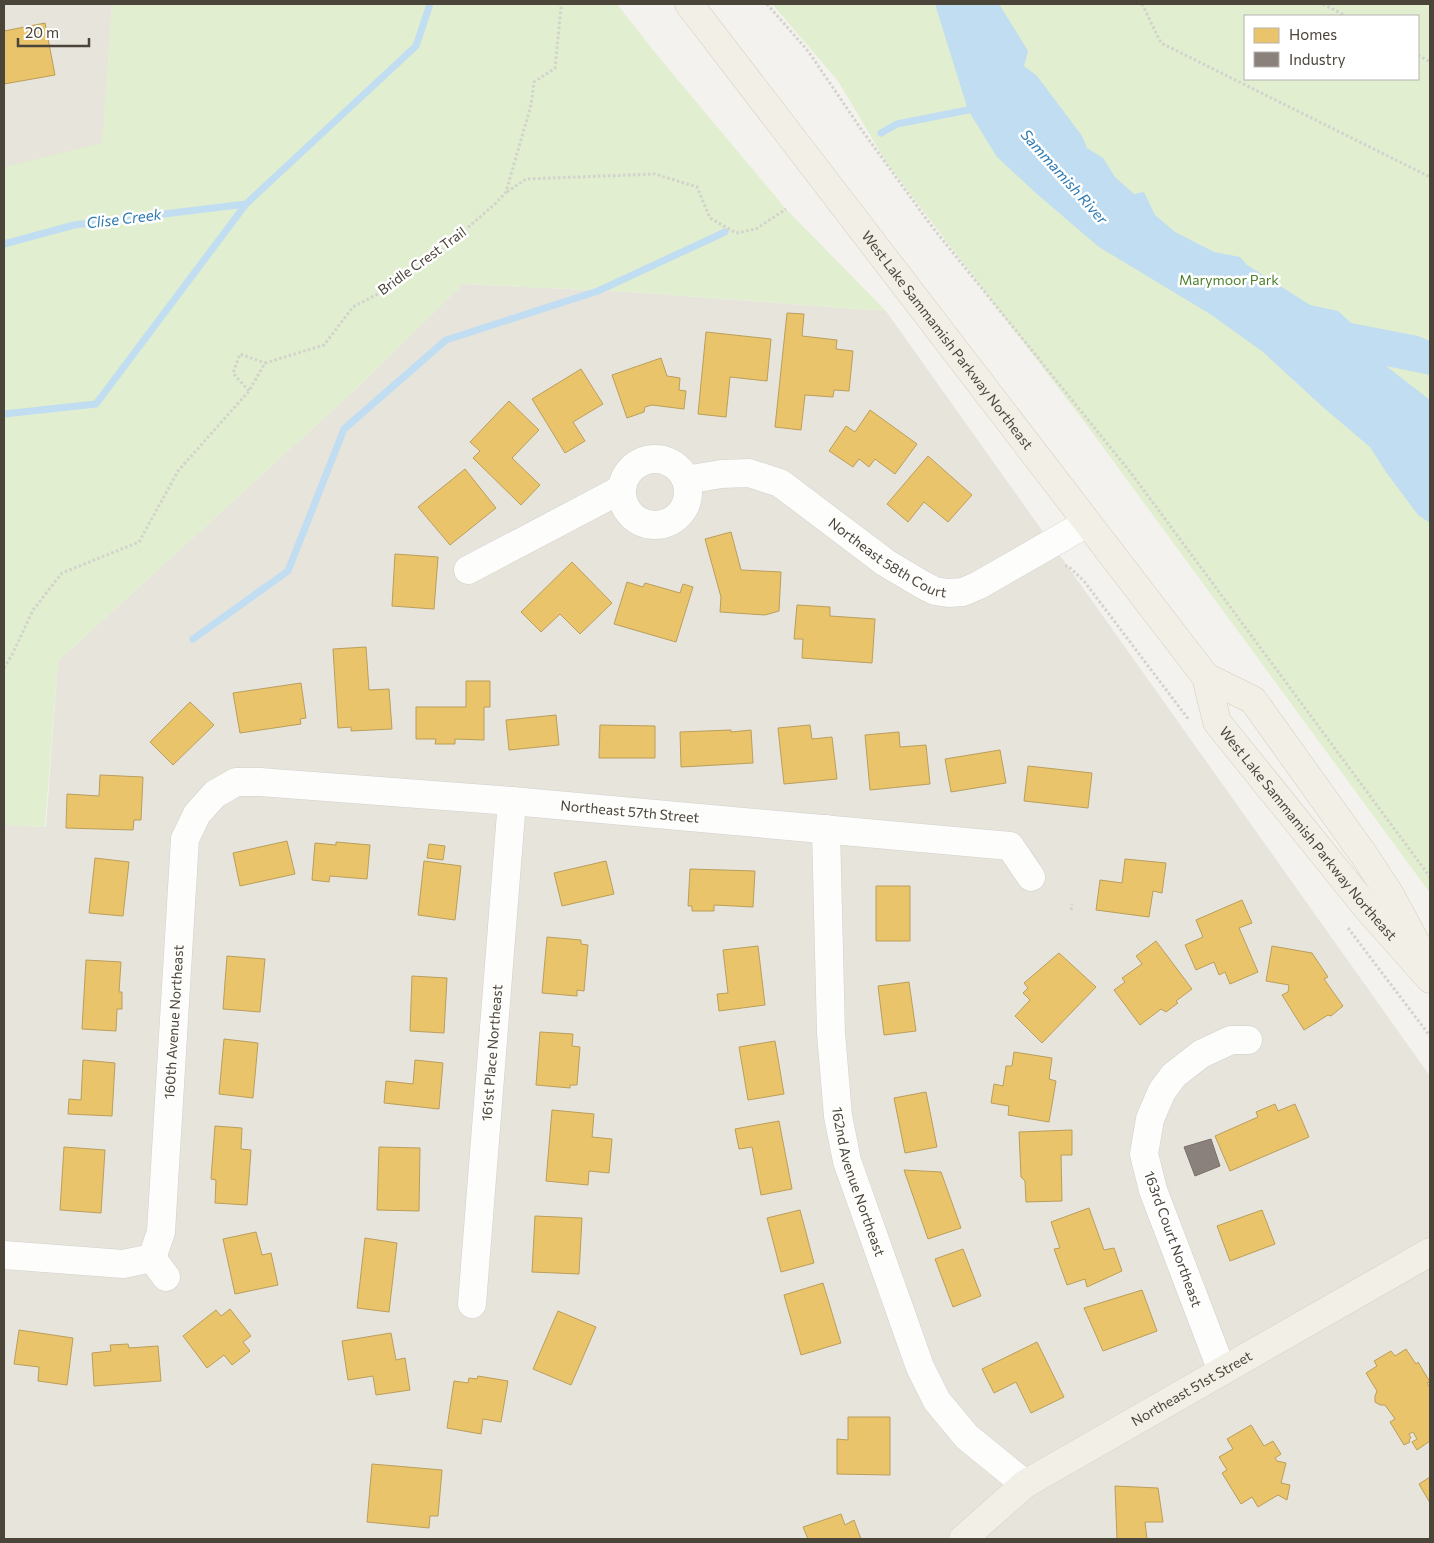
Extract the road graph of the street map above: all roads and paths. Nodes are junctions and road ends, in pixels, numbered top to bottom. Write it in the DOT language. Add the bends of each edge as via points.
graph roads {
  1 [pos="558,4"];
  2 [pos="689,4"];
  3 [pos="767,4"];
  4 [pos="1142,4"];
  5 [pos="1323,4"];
  6 [pos="1344,15"];
  7 [pos="1419,56"];
  8 [pos="1430,62"];
  9 [pos="1430,177"];
  10 [pos="506,192"];
  11 [pos="786,209"];
  12 [pos="265,363"];
  13 [pos="249,391"];
  14 [pos="686,480"];
  15 [pos="622,489"];
  16 [pos="1087,523"];
  17 [pos="468,570"];
  18 [pos="4,668"];
  19 [pos="1206,677"];
  20 [pos="215,794"];
  21 [pos="512,801"];
  22 [pos="826,829"];
  23 [pos="1032,877"];
  24 [pos="1430,877"];
  25 [pos="1072,904"];
  26 [pos="1071,910"];
  27 [pos="1430,970"];
  28 [pos="1430,979"];
  29 [pos="1248,1040"];
  30 [pos="1430,1252"];
  31 [pos="4,1255"];
  32 [pos="472,1304"];
  33 [pos="1222,1371"];
  34 [pos="1026,1484"];
  35 [pos="963,1539"];
  1 -- 10 [label="path, Bridle Crest Trail" via="555,68 534,82 531,105"];
  2 -- 16 [label="main road, West Lake Sammamish Parkway Northeast"];
  3 -- 24 [label="path" via="808,51 933,228 1137,481"];
  4 -- 9 [label="path" via="1161,43"];
  5 -- 6 [label="path"];
  7 -- 8 [label="path"];
  10 -- 11 [label="path" via="526,179 655,174 697,187 710,218 736,233 756,229"];
  10 -- 12 [label="path, Bridle Crest Trail" via="440,252 353,307 324,345"];
  12 -- 13 [label="path"];
  12 -- 13 [label="path" via="240,354 233,373"];
  13 -- 18 [label="path" via="178,470 139,542 62,573 33,610"];
  14 -- 15 [label="street" via="670,461 648,459 628,471"];
  14 -- 15 [label="street" via="688,497 685,507 674,519 659,525 649,525 630,514 624,504"];
  14 -- 16 [label="street, Northeast 58th Court" via="749,473 780,483 886,563 935,591 948,593 963,592 979,585"];
  15 -- 17 [label="street"];
  16 -- 19 [label="main road, West Lake Sammamish Parkway Northeast"];
  19 -- 27 [label="main road, West Lake Sammamish Parkway Northeast" via="1253,700 1364,854"];
  19 -- 28 [label="main road, West Lake Sammamish Parkway Northeast" via="1217,722 1367,908"];
  20 -- 21 [label="street, Northeast 57th Street" via="236,782 260,782"];
  20 -- 31 [label="street, 160th Avenue Northeast" via="197,814 186,839 159,1268"];
  21 -- 22 [label="street, Northeast 57th Street"];
  21 -- 32 [label="street, 161st Place Northeast"];
  22 -- 23 [label="street, Northeast 57th Street" via="1010,846"];
  22 -- 34 [label="street, 162nd Avenue Northeast" via="831,1033 838,1116 847,1161 920,1367 937,1401 968,1437"];
  25 -- 26 [label="path"];
  29 -- 33 [label="street, 163rd Court Northeast" via="1231,1040 1201,1054 1174,1075 1162,1091 1150,1119 1144,1154 1152,1190"];
  30 -- 33 [label="main road, Northeast 51st Street"];
  33 -- 34 [label="main road, Northeast 51st Street"];
  34 -- 35 [label="main road, Northeast 51st Street"];
}
